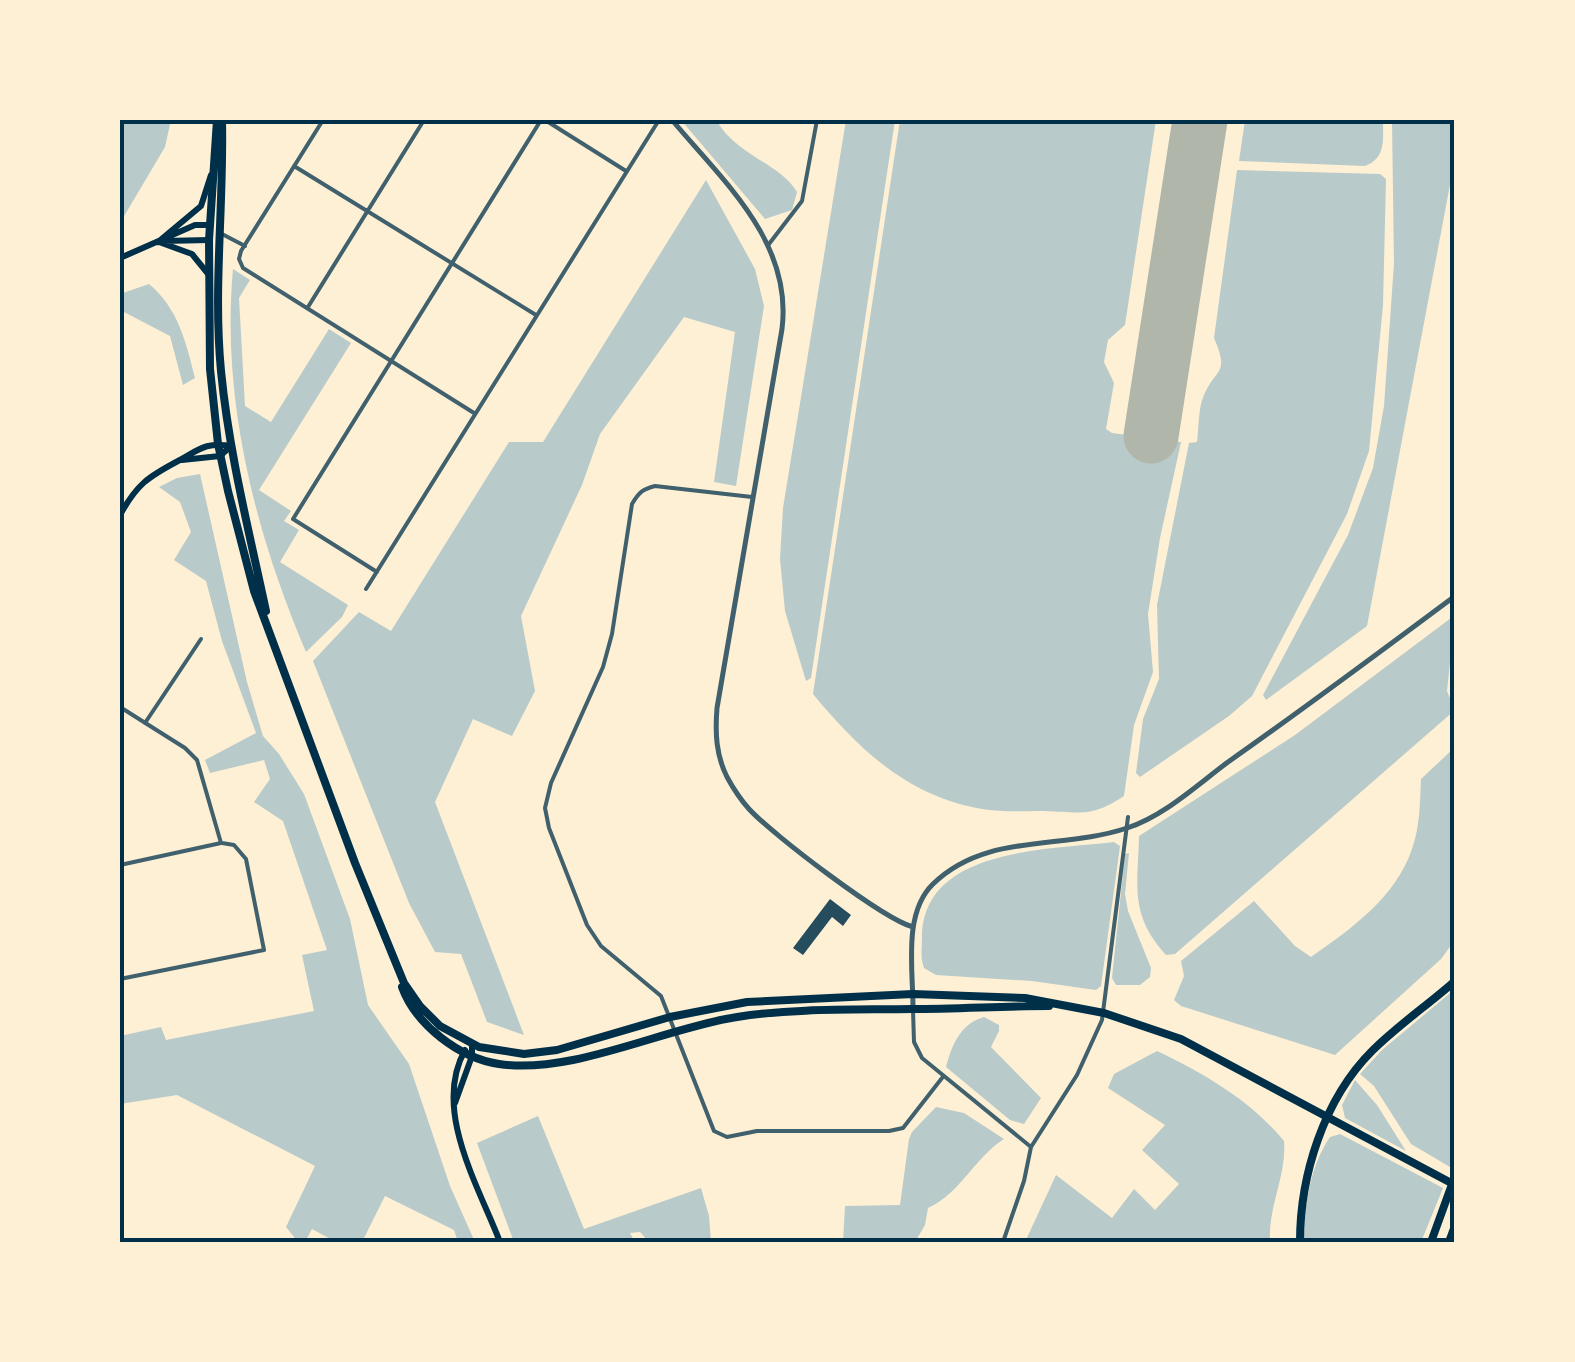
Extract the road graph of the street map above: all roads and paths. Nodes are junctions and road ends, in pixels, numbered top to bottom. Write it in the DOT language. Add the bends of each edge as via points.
graph roads {
  1 [pos="220,120"];
  2 [pos="323,120"];
  3 [pos="424,120"];
  4 [pos="543,120"];
  5 [pos="659,120"];
  6 [pos="672,120"];
  7 [pos="817,120"];
  8 [pos="215,148"];
  9 [pos="294,166"];
  10 [pos="626,172"];
  11 [pos="368,210"];
  12 [pos="210,226"];
  13 [pos="221,233"];
  14 [pos="210,240"];
  15 [pos="158,242"];
  16 [pos="769,244"];
  17 [pos="244,246"];
  18 [pos="120,258"];
  19 [pos="452,263"];
  20 [pos="209,276"];
  21 [pos="307,308"];
  22 [pos="536,315"];
  23 [pos="392,361"];
  24 [pos="475,413"];
  25 [pos="218,444"];
  26 [pos="232,446"];
  27 [pos="220,456"];
  28 [pos="179,460"];
  29 [pos="753,497"];
  30 [pos="120,515"];
  31 [pos="377,572"];
  32 [pos="366,589"];
  33 [pos="1455,596"];
  34 [pos="270,632"];
  35 [pos="201,639"];
  36 [pos="120,707"];
  37 [pos="145,722"];
  38 [pos="1128,817"];
  39 [pos="1125,829"];
  40 [pos="221,843"];
  41 [pos="120,865"];
  42 [pos="913,927"];
  43 [pos="395,963"];
  44 [pos="120,980"];
  45 [pos="1455,980"];
  46 [pos="913,994"];
  47 [pos="1070,1006"];
  48 [pos="913,1010"];
  49 [pos="1104,1013"];
  50 [pos="670,1018"];
  51 [pos="675,1030"];
  52 [pos="472,1044"];
  53 [pos="468,1054"];
  54 [pos="942,1078"];
  55 [pos="1328,1116"];
  56 [pos="1031,1147"];
  57 [pos="1455,1176"];
  58 [pos="1455,1185"];
  59 [pos="1455,1226"];
  60 [pos="500,1242"];
  61 [pos="1003,1242"];
  62 [pos="1300,1242"];
  63 [pos="1431,1242"];
  64 [pos="1449,1242"];
  1 -- 8 [label="main road"];
  1 -- 13 [label="main road"];
  2 -- 9 [label="street"];
  3 -- 11 [label="street"];
  4 -- 10 [label="street"];
  4 -- 19 [label="street"];
  5 -- 10 [label="street"];
  6 -- 16 [label="street"];
  7 -- 16 [label="street" via="802,201"];
  8 -- 12 [label="main road"];
  8 -- 15 [label="main road" via="204,201"];
  9 -- 11 [label="street"];
  9 -- 17 [label="street"];
  10 -- 22 [label="street"];
  11 -- 19 [label="street"];
  11 -- 21 [label="street"];
  12 -- 13 [label="main road"];
  12 -- 14 [label="main road"];
  12 -- 15 [label="main road" via="196,225"];
  13 -- 14 [label="main road"];
  13 -- 17 [label="street"];
  13 -- 26 [label="main road" via="221,370"];
  14 -- 15 [label="main road"];
  14 -- 20 [label="main road"];
  15 -- 18 [label="main road"];
  15 -- 20 [label="main road" via="192,254"];
  16 -- 29 [label="street" via="784,304"];
  17 -- 21 [label="street" via="243,268"];
  19 -- 22 [label="street"];
  19 -- 23 [label="street"];
  20 -- 25 [label="main road"];
  21 -- 23 [label="street"];
  22 -- 24 [label="street"];
  23 -- 24 [label="street"];
  23 -- 31 [label="street" via="293,519"];
  24 -- 31 [label="street"];
  25 -- 26 [label="main road"];
  25 -- 27 [label="main road"];
  25 -- 28 [label="main road"];
  26 -- 27 [label="main road"];
  26 -- 34 [label="main road"];
  27 -- 28 [label="main road"];
  27 -- 34 [label="main road"];
  28 -- 30 [label="main road" via="145,479"];
  29 -- 42 [label="street" via="717,708 720,760 740,798 766,824 885,914"];
  29 -- 50 [label="street" via="656,486 638,494 603,666 551,782 546,808 587,925 610,954 658,992"];
  31 -- 32 [label="street"];
  33 -- 39 [label="street" via="1184,795"];
  34 -- 43 [label="main road"];
  35 -- 37 [label="street"];
  36 -- 37 [label="street"];
  37 -- 40 [label="street" via="198,760"];
  38 -- 39 [label="street"];
  39 -- 42 [label="street" via="1017,844 968,860 934,884"];
  39 -- 49 [label="street"];
  40 -- 41 [label="street"];
  40 -- 44 [label="street" via="246,859 264,950"];
  42 -- 46 [label="street"];
  43 -- 52 [label="main road" via="429,1016"];
  43 -- 53 [label="main road" via="417,1013"];
  45 -- 55 [label="main road" via="1370,1053"];
  46 -- 47 [label="main road" via="1006,996"];
  46 -- 48 [label="street"];
  46 -- 50 [label="main road" via="762,1000"];
  47 -- 48 [label="main road"];
  47 -- 49 [label="main road"];
  48 -- 51 [label="main road" via="782,1012"];
  48 -- 54 [label="street" via="918,1050"];
  49 -- 55 [label="main road" via="1181,1039"];
  49 -- 56 [label="street" via="1077,1075"];
  50 -- 51 [label="street"];
  50 -- 52 [label="main road" via="539,1053"];
  51 -- 53 [label="main road" via="540,1065"];
  51 -- 54 [label="street" via="706,1118 727,1136 903,1128"];
  52 -- 53 [label="main road"];
  53 -- 60 [label="main road" via="452,1086 455,1124"];
  54 -- 56 [label="street"];
  55 -- 58 [label="main road"];
  55 -- 62 [label="main road" via="1310,1166"];
  56 -- 61 [label="street"];
  57 -- 63 [label="main road"];
  59 -- 64 [label="main road"];
}
